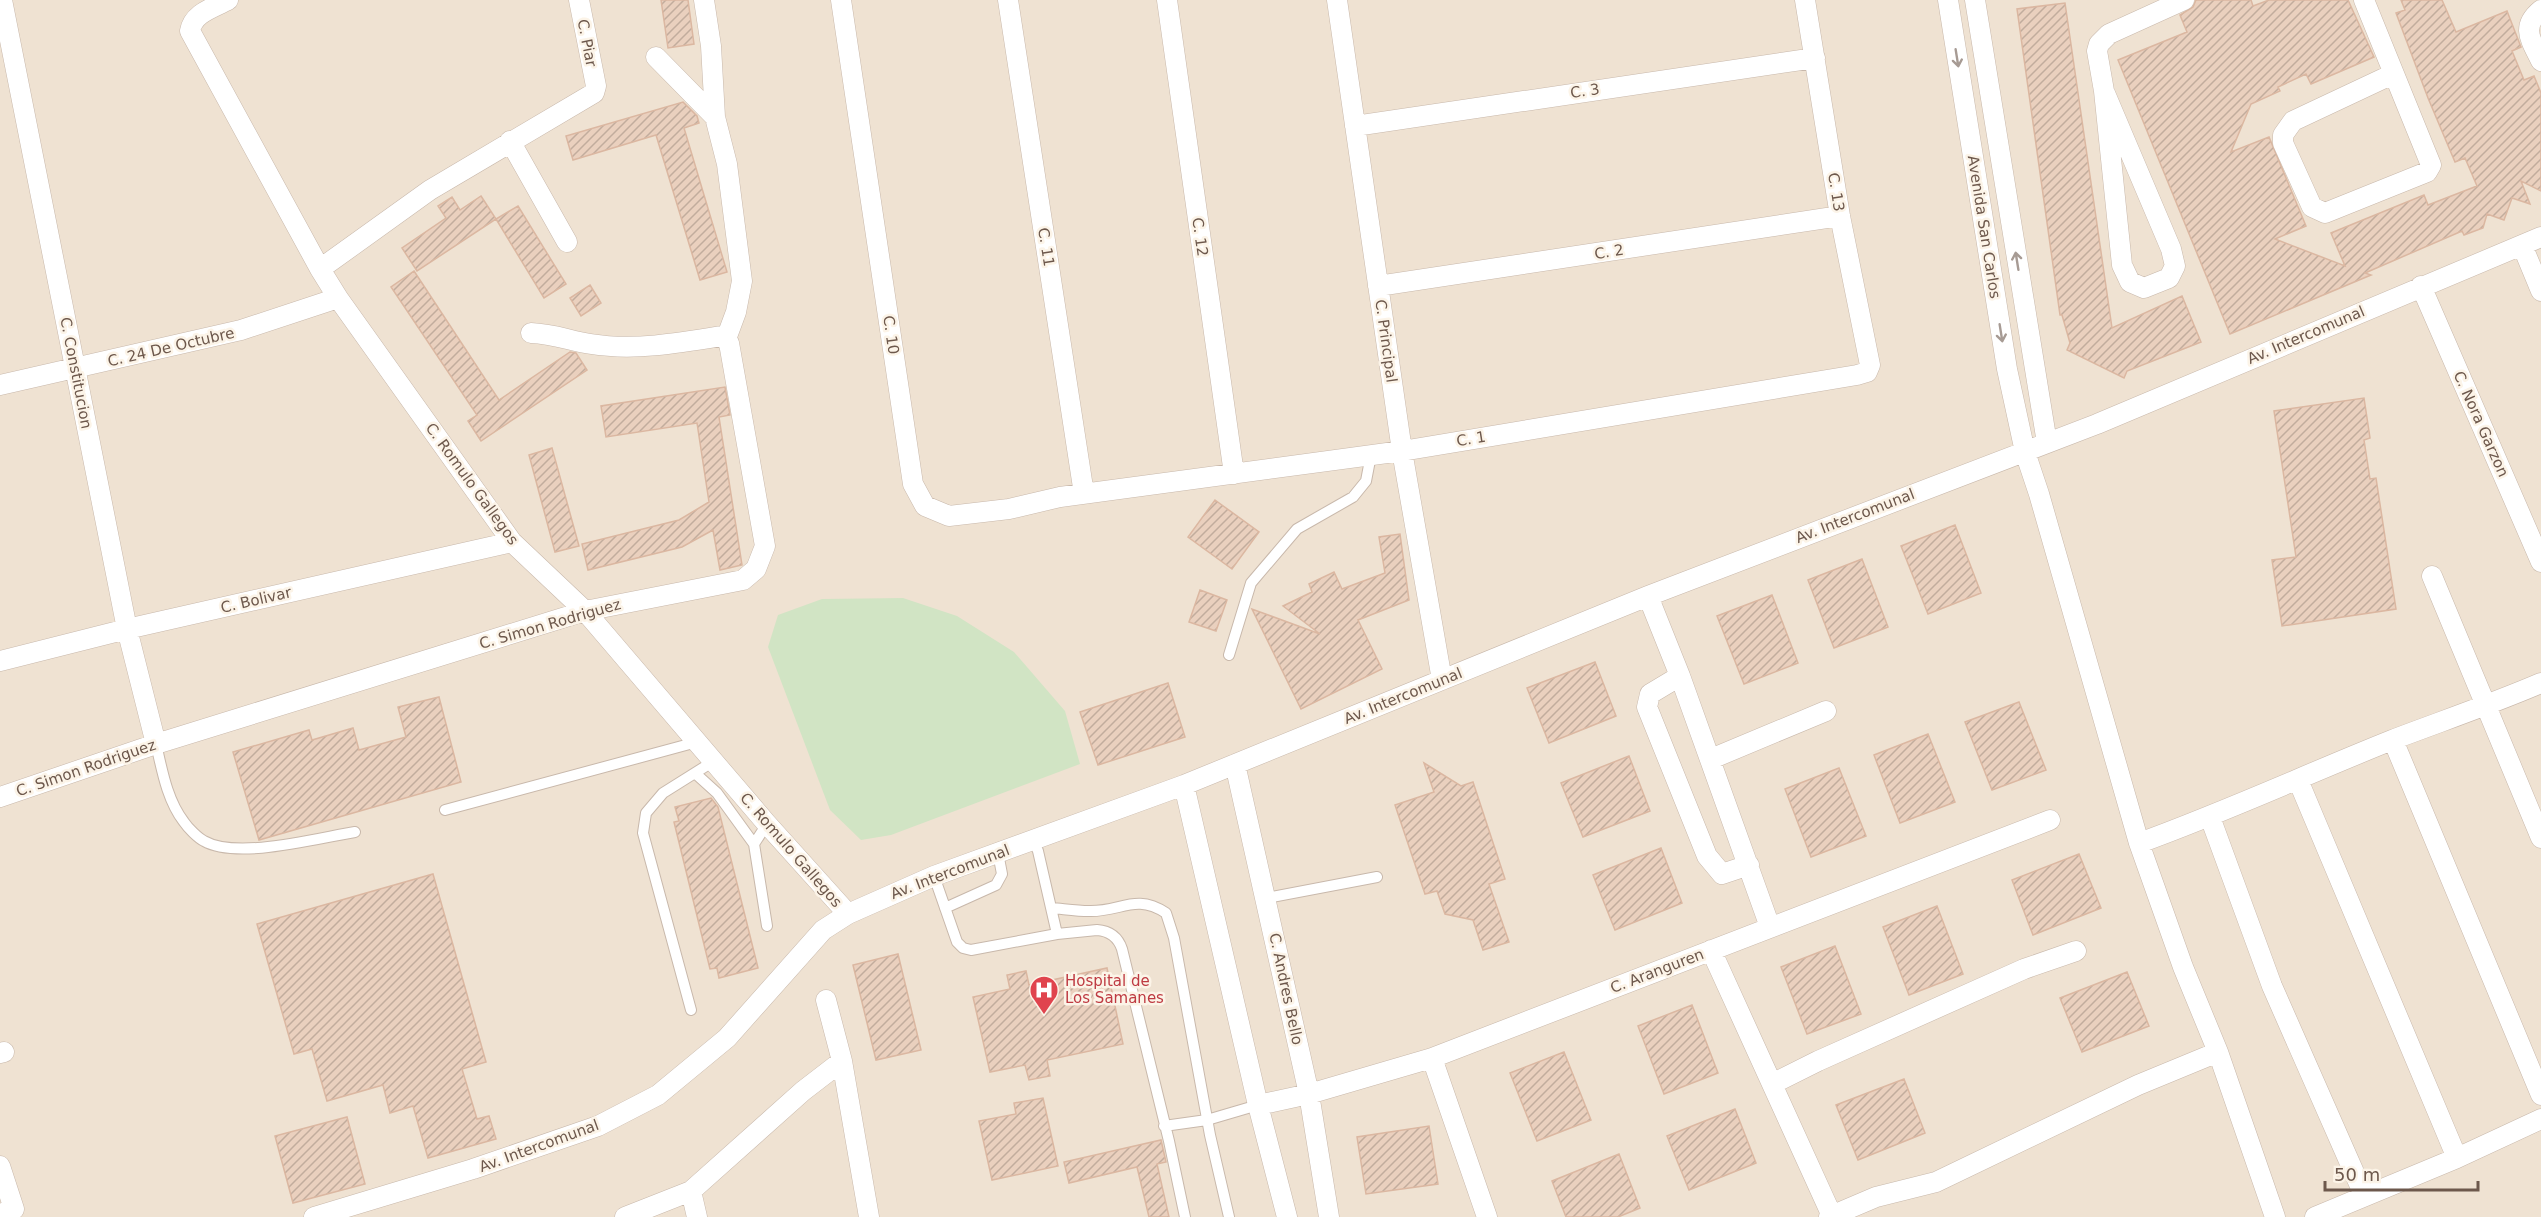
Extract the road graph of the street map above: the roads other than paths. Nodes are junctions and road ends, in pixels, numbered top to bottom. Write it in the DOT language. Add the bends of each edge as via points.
graph roads {
  1 [pos="2,0"];
  2 [pos="228,0"];
  3 [pos="579,0"];
  4 [pos="704,0"];
  5 [pos="841,0"];
  6 [pos="1008,0"];
  7 [pos="1167,0"];
  8 [pos="1337,0"];
  9 [pos="1805,0"];
  10 [pos="1948,0"];
  11 [pos="1976,0"];
  12 [pos="2184,0"];
  13 [pos="2364,0"];
  14 [pos="2541,10"];
  15 [pos="656,57"];
  16 [pos="1815,58"];
  17 [pos="2541,61"];
  18 [pos="2393,74"];
  19 [pos="2104,91"];
  20 [pos="715,117"];
  21 [pos="1354,126"];
  22 [pos="510,141"];
  23 [pos="1840,216"];
  24 [pos="2541,237"];
  25 [pos="567,242"];
  26 [pos="2522,245"];
  27 [pos="320,269"];
  28 [pos="1378,286"];
  29 [pos="2421,286"];
  30 [pos="2541,291"];
  31 [pos="338,298"];
  32 [pos="531,333"];
  33 [pos="726,339"];
  34 [pos="75,369"];
  35 [pos="1857,375"];
  36 [pos="0,385"];
  37 [pos="2047,443"];
  38 [pos="1402,451"];
  39 [pos="2025,452"];
  40 [pos="1371,455"];
  41 [pos="1234,474"];
  42 [pos="1084,494"];
  43 [pos="512,542"];
  44 [pos="2541,562"];
  45 [pos="2432,576"];
  46 [pos="1648,596"];
  47 [pos="585,611"];
  48 [pos="127,629"];
  49 [pos="1229,655"];
  50 [pos="0,661"];
  51 [pos="1680,676"];
  52 [pos="1442,680"];
  53 [pos="2541,683"];
  54 [pos="2487,706"];
  55 [pos="1826,711"];
  56 [pos="2393,740"];
  57 [pos="697,742"];
  58 [pos="156,744"];
  59 [pos="1711,759"];
  60 [pos="714,761"];
  61 [pos="1235,764"];
  62 [pos="696,774"];
  63 [pos="2298,780"];
  64 [pos="1184,785"];
  65 [pos="0,797"];
  66 [pos="445,810"];
  67 [pos="2210,817"];
  68 [pos="2050,820"];
  69 [pos="767,824"];
  70 [pos="355,832"];
  71 [pos="2541,838"];
  72 [pos="1033,840"];
  73 [pos="2139,843"];
  74 [pos="754,844"];
  75 [pos="998,853"];
  76 [pos="1749,865"];
  77 [pos="934,876"];
  78 [pos="1377,877"];
  79 [pos="1267,897"];
  80 [pos="945,908"];
  81 [pos="1052,908"];
  82 [pos="848,914"];
  83 [pos="767,926"];
  84 [pos="1770,927"];
  85 [pos="1057,934"];
  86 [pos="1712,950"];
  87 [pos="2076,951"];
  88 [pos="826,1000"];
  89 [pos="691,1010"];
  90 [pos="2218,1052"];
  91 [pos="1432,1058"];
  92 [pos="842,1061"];
  93 [pos="1772,1084"];
  94 [pos="1309,1094"];
  95 [pos="2541,1095"];
  96 [pos="1258,1105"];
  97 [pos="2541,1119"];
  98 [pos="1207,1120"];
  99 [pos="1164,1126"];
  100 [pos="2457,1158"];
  101 [pos="0,1166"];
  102 [pos="691,1191"];
  103 [pos="2364,1195"];
  104 [pos="10,1213"];
  105 [pos="1831,1216"];
  106 [pos="314,1217"];
  107 [pos="625,1217"];
  108 [pos="697,1217"];
  109 [pos="869,1217"];
  110 [pos="1185,1217"];
  111 [pos="1229,1217"];
  112 [pos="1287,1217"];
  113 [pos="1329,1217"];
  114 [pos="1487,1217"];
  115 [pos="2275,1217"];
  116 [pos="2315,1217"];
  1 -- 34 [label="street, C. Constitucion"];
  2 -- 27 [label="street, C. Romulo Gallegos" via="199,15 191,22 190,31"];
  3 -- 22 [label="street, C. Piar" via="596,86 594,93"];
  4 -- 20 [label="street"];
  5 -- 42 [label="street, C. 10" via="913,484 925,506 949,516"];
  6 -- 42 [label="street, C. 11"];
  7 -- 41 [label="street, C. 12"];
  8 -- 21 [label="street, C. Principal"];
  9 -- 16 [label="street, C. 13"];
  10 -- 39 [label="street, Avenida San Carlos, one-way" via="2007,369"];
  37 -- 11 [label="street, Avenida San Carlos, one-way"];
  12 -- 19 [label="street" via="2104,38 2097,51"];
  13 -- 18 [label="street"];
  14 -- 17 [label="street" via="2528,27"];
  15 -- 20 [label="street"];
  16 -- 21 [label="street, C. 3"];
  16 -- 23 [label="street, C. 13"];
  18 -- 18 [label="street" via="2430,169 2325,213 2318,211 2312,207 2283,135 2293,121"];
  19 -- 19 [label="street" via="2122,265 2130,282 2144,288 2169,278 2175,266"];
  20 -- 33 [label="street" via="727,164 742,281"];
  21 -- 28 [label="street, C. Principal"];
  22 -- 25 [label="street"];
  22 -- 27 [label="street" via="430,190"];
  23 -- 28 [label="street, C. 2"];
  23 -- 35 [label="street, C. 13" via="1870,365 1867,372"];
  24 -- 26 [label="street, Av. Intercomunal"];
  26 -- 29 [label="street, Av. Intercomunal"];
  26 -- 30 [label="street"];
  27 -- 31 [label="street, C. Romulo Gallegos"];
  28 -- 38 [label="street, C. Principal"];
  29 -- 37 [label="street, Av. Intercomunal"];
  29 -- 44 [label="street, C. Nora Garzon"];
  31 -- 34 [label="street, C. 24 De Octubre" via="241,330"];
  31 -- 43 [label="street, C. Romulo Gallegos"];
  32 -- 33 [label="street" via="622,346 722,336"];
  33 -- 47 [label="street, C. Simon Rodriguez" via="765,546 756,569 743,580"];
  34 -- 36 [label="street, C. 24 De Octubre"];
  34 -- 48 [label="street, C. Constitucion"];
  35 -- 38 [label="street, C. 1"];
  37 -- 39 [label="street, Av. Intercomunal"];
  38 -- 40 [label="street, C. 1"];
  38 -- 52 [label="street, C. Principal"];
  39 -- 46 [label="street, Av. Intercomunal"];
  39 -- 73 [label="street, Avenida San Carlos"];
  40 -- 41 [label="street, C. 1"];
  40 -- 49 [label="lane" via="1366,481 1353,497 1297,529 1251,583"];
  41 -- 42 [label="street, C. 1"];
  43 -- 47 [label="street, C. Romulo Gallegos"];
  43 -- 48 [label="street, C. Bolivar"];
  45 -- 54 [label="street"];
  46 -- 51 [label="street"];
  46 -- 52 [label="street, Av. Intercomunal"];
  47 -- 57 [label="street, C. Romulo Gallegos"];
  47 -- 58 [label="street, C. Simon Rodriguez"];
  48 -- 50 [label="street, C. Bolivar"];
  48 -- 58 [label="street, C. Constitucion"];
  51 -- 59 [label="street"];
  51 -- 76 [label="street" via="1650,694 1647,707 1707,856 1722,874"];
  52 -- 61 [label="street, Av. Intercomunal"];
  53 -- 54 [label="street"];
  54 -- 56 [label="street"];
  54 -- 71 [label="street"];
  55 -- 59 [label="street"];
  56 -- 63 [label="street"];
  56 -- 95 [label="street"];
  57 -- 60 [label="street, C. Romulo Gallegos"];
  57 -- 66 [label="lane"];
  58 -- 65 [label="street, C. Simon Rodriguez"];
  58 -- 70 [label="lane" via="170,799 184,823 204,841 229,849 253,849"];
  59 -- 76 [label="street"];
  60 -- 62 [label="lane"];
  60 -- 69 [label="street, C. Romulo Gallegos"];
  61 -- 64 [label="street, Av. Intercomunal"];
  61 -- 79 [label="street, C. Andres Bello"];
  62 -- 74 [label="lane" via="717,793"];
  62 -- 89 [label="lane" via="663,793 646,813 643,833"];
  63 -- 67 [label="street"];
  63 -- 100 [label="street"];
  64 -- 72 [label="street, Av. Intercomunal"];
  64 -- 96 [label="street"];
  67 -- 73 [label="street"];
  67 -- 103 [label="street" via="2272,986"];
  68 -- 84 [label="street, C. Aranguren"];
  69 -- 74 [label="lane"];
  69 -- 82 [label="street, C. Romulo Gallegos"];
  72 -- 75 [label="street, Av. Intercomunal"];
  72 -- 81 [label="lane"];
  73 -- 90 [label="street, Avenida San Carlos"];
  74 -- 83 [label="lane"];
  75 -- 77 [label="street, Av. Intercomunal"];
  75 -- 80 [label="lane" via="1002,874 996,885"];
  76 -- 84 [label="street"];
  77 -- 80 [label="lane"];
  77 -- 82 [label="street, Av. Intercomunal"];
  78 -- 79 [label="lane"];
  79 -- 94 [label="street, C. Andres Bello"];
  80 -- 85 [label="lane" via="957,942 970,950"];
  81 -- 85 [label="lane"];
  81 -- 98 [label="lane" via="1091,912 1141,902 1166,913"];
  82 -- 106 [label="street, Av. Intercomunal" via="823,930 727,1038 658,1095 598,1126"];
  84 -- 86 [label="street, C. Aranguren"];
  85 -- 99 [label="lane" via="1103,930 1120,943"];
  86 -- 91 [label="street, C. Aranguren"];
  86 -- 93 [label="street"];
  87 -- 93 [label="street" via="2024,969"];
  88 -- 92 [label="street"];
  90 -- 105 [label="street" via="2138,1085 1936,1182 1886,1194"];
  90 -- 115 [label="street, Avenida San Carlos"];
  91 -- 94 [label="street, C. Aranguren"];
  91 -- 114 [label="street"];
  92 -- 102 [label="street"];
  92 -- 109 [label="street"];
  93 -- 105 [label="street"];
  94 -- 96 [label="street, C. Aranguren"];
  94 -- 113 [label="street, C. Andres Bello"];
  96 -- 98 [label="lane"];
  96 -- 112 [label="street"];
  97 -- 100 [label="street"];
  98 -- 99 [label="lane"];
  98 -- 111 [label="lane"];
  99 -- 110 [label="lane"];
  100 -- 103 [label="street"];
  101 -- 104 [label="street"];
  102 -- 107 [label="street"];
  102 -- 108 [label="street"];
  103 -- 116 [label="street"];
}
